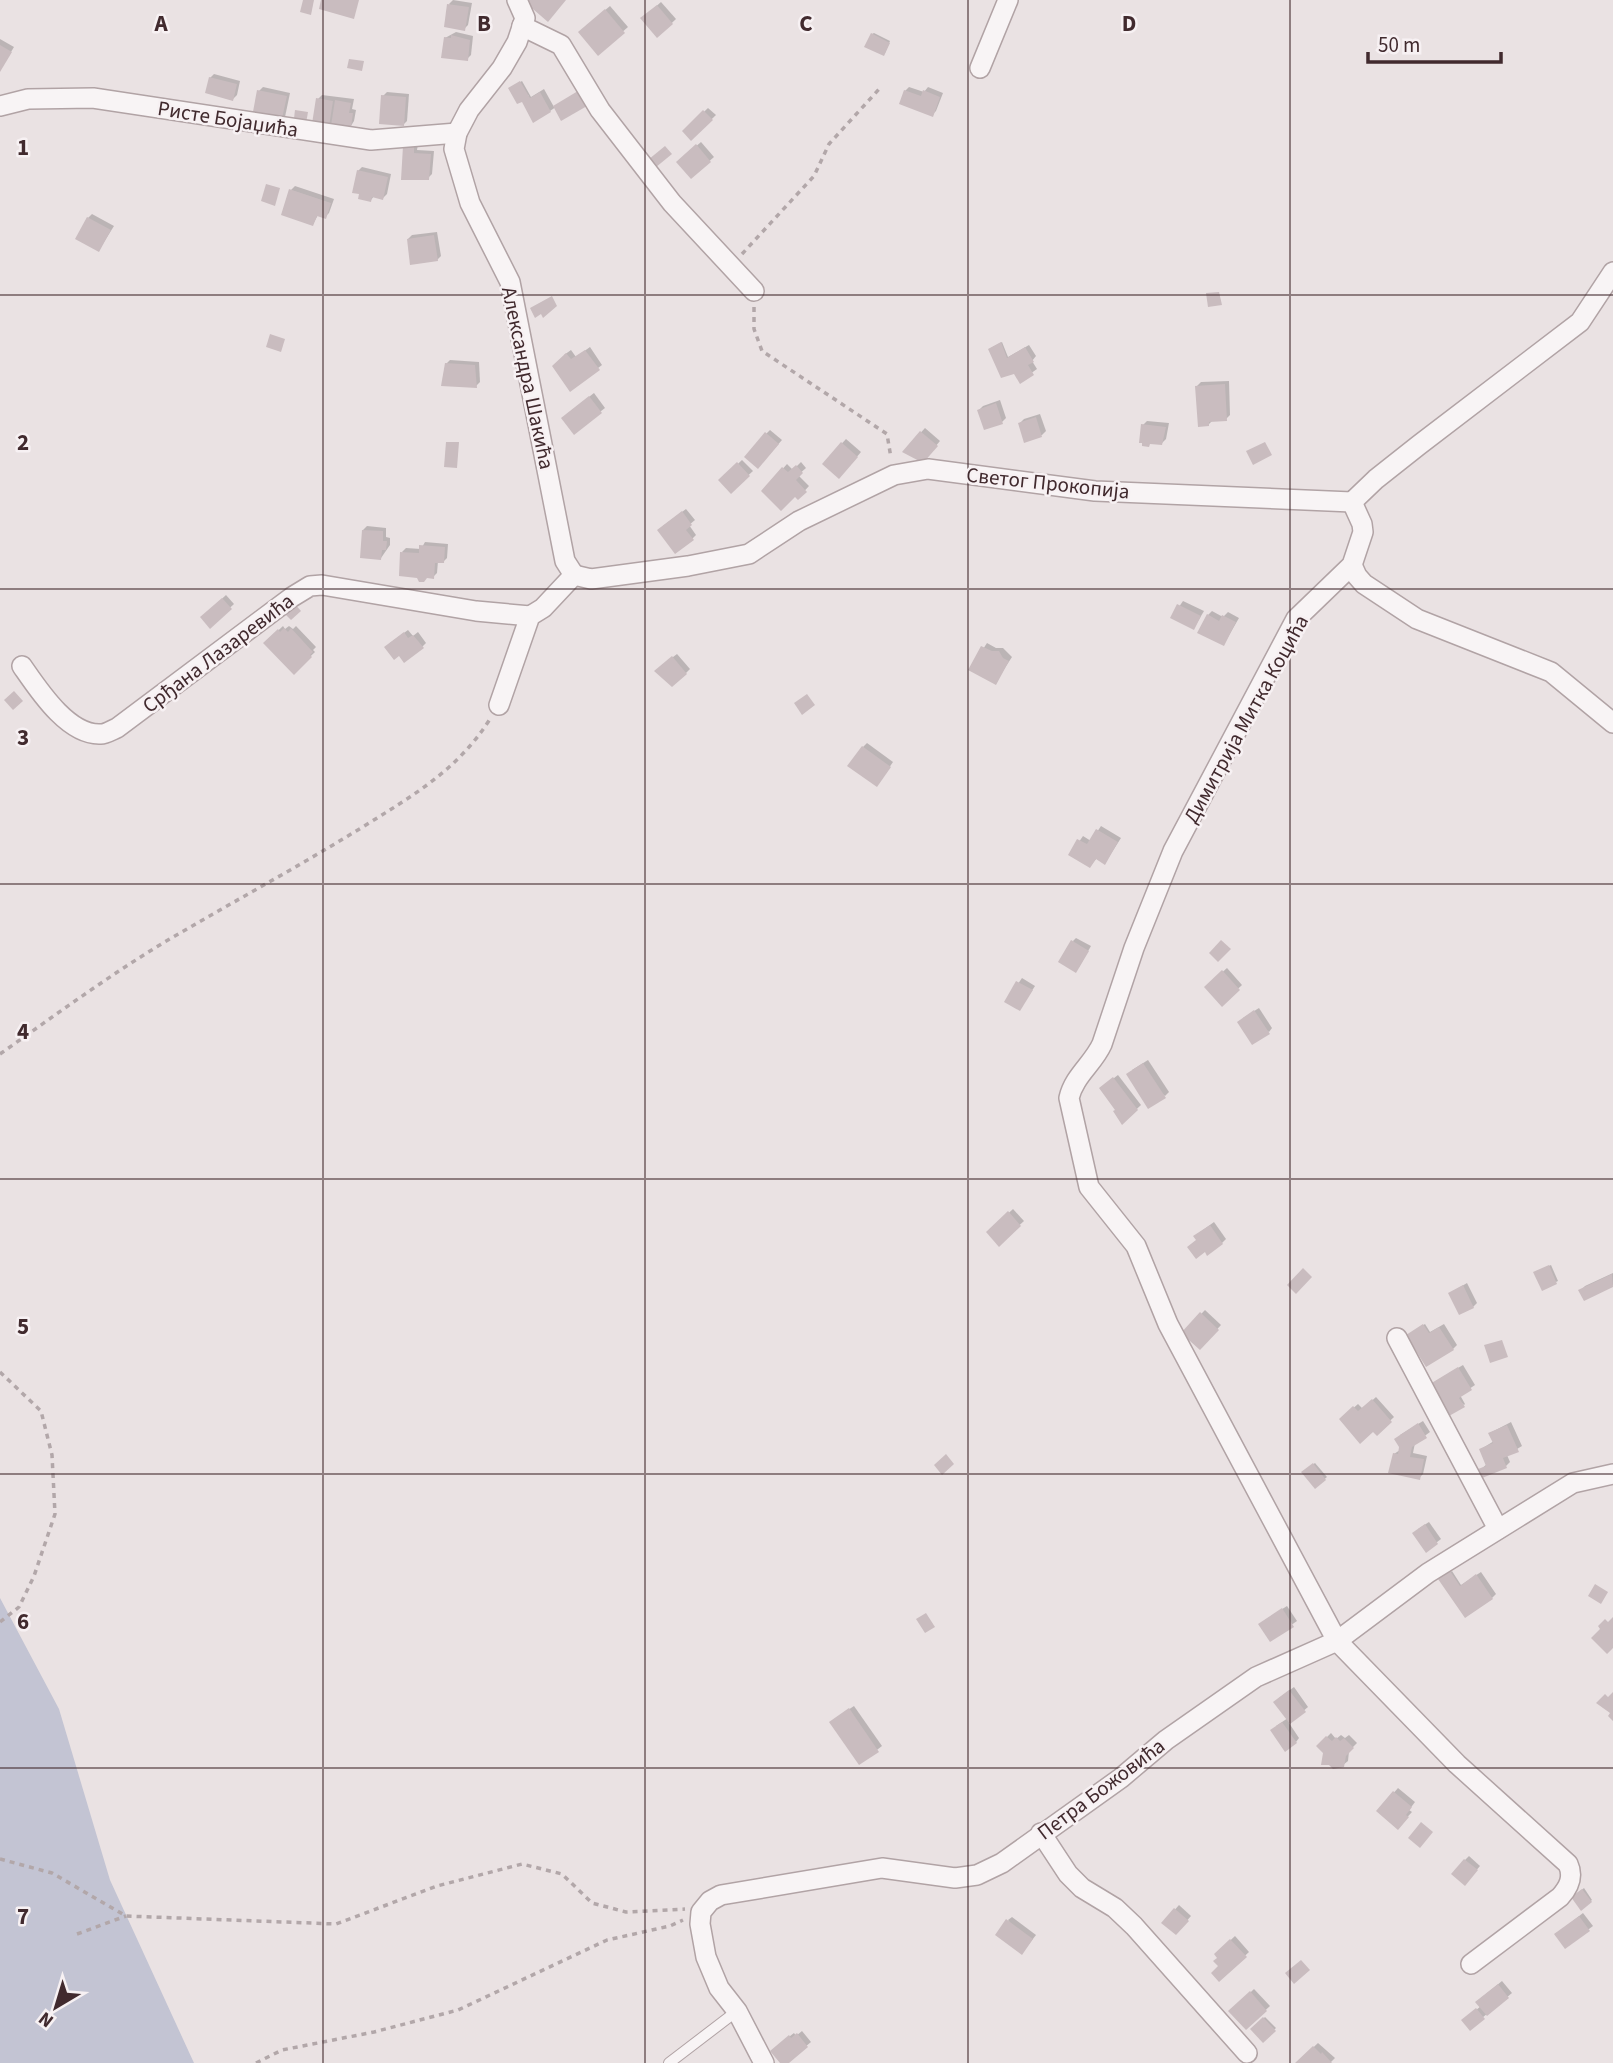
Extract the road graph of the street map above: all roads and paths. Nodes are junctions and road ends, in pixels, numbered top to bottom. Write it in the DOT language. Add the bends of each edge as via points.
graph roads {
  1 [pos="517,0"];
  2 [pos="1008,0"];
  3 [pos="522,26"];
  4 [pos="980,68"];
  5 [pos="881,87"];
  6 [pos="0,106"];
  7 [pos="457,133"];
  8 [pos="732,266"];
  9 [pos="1613,272"];
  10 [pos="754,291"];
  11 [pos="894,475"];
  12 [pos="1352,502"];
  13 [pos="1352,565"];
  14 [pos="574,575"];
  15 [pos="530,615"];
  16 [pos="22,666"];
  17 [pos="499,705"];
  18 [pos="1613,723"];
  19 [pos="0,1054"];
  20 [pos="1397,1338"];
  21 [pos="0,1372"];
  22 [pos="1613,1474"];
  23 [pos="1498,1529"];
  24 [pos="0,1622"];
  25 [pos="1337,1641"];
  26 [pos="1041,1833"];
  27 [pos="0,1859"];
  28 [pos="701,1912"];
  29 [pos="126,1916"];
  30 [pos="77,1934"];
  31 [pos="1471,1964"];
  32 [pos="737,2011"];
  33 [pos="1247,2053"];
  34 [pos="256,2063"];
  35 [pos="669,2063"];
  36 [pos="764,2063"];
  1 -- 3 [label="street" via="525,18"];
  2 -- 4 [label="street"];
  3 -- 7 [label="street" via="502,68"];
  3 -- 8 [label="street" via="561,46 608,121 672,203"];
  5 -- 8 [label="path" via="829,144 814,176"];
  6 -- 7 [label="street, Ристе Бојаџића" via="28,99 93,98 371,140"];
  7 -- 14 [label="street, Александра Шакића" via="454,149 470,203 510,282 565,561"];
  8 -- 10 [label="street"];
  9 -- 12 [label="street" via="1580,322"];
  10 -- 11 [label="path" via="754,329 762,351 887,434"];
  11 -- 12 [label="street, Светог Прокопија" via="929,469 1095,491"];
  11 -- 14 [label="street, Светог Прокопија" via="799,521 749,554 591,579"];
  12 -- 13 [label="street, Димитрија Митка Коцића" via="1363,532"];
  13 -- 18 [label="street" via="1364,584 1417,619 1552,672"];
  13 -- 25 [label="street, Димитрија Митка Коцића" via="1296,619 1173,851 1133,948 1102,1044 1072,1084 1069,1098 1089,1187 1136,1245 1168,1324"];
  14 -- 15 [label="street" via="543,608"];
  15 -- 16 [label="street, Срђана Лазаревића" via="476,611 323,584 310,586 103,734 88,732 58,713"];
  15 -- 17 [label="street"];
  17 -- 19 [label="path" via="477,740 431,784 297,868 162,944"];
  20 -- 23 [label="street"];
  21 -- 24 [label="path" via="41,1411 52,1454 55,1514 19,1607"];
  22 -- 23 [label="street, Петра Божовића" via="1573,1483"];
  23 -- 25 [label="street, Петра Божовића" via="1428,1573"];
  25 -- 26 [label="street, Петра Божовића" via="1256,1677"];
  25 -- 31 [label="street, Димитрија Митка Коцића" via="1457,1764 1562,1857 1571,1871 1568,1888 1560,1897"];
  26 -- 28 [label="street, Петра Божовића" via="1002,1863 967,1878 882,1868 722,1895"];
  26 -- 33 [label="street" via="1068,1874 1115,1908"];
  27 -- 29 [label="path" via="52,1872"];
  28 -- 29 [label="path" via="680,1907 626,1912 592,1903 562,1874 522,1864 438,1885 336,1924"];
  28 -- 32 [label="street" via="706,1957 719,1988"];
  28 -- 34 [label="path" via="670,1926 607,1940 458,2010 282,2050"];
  29 -- 30 [label="path"];
  32 -- 35 [label="lane"];
  32 -- 36 [label="street"];
}
